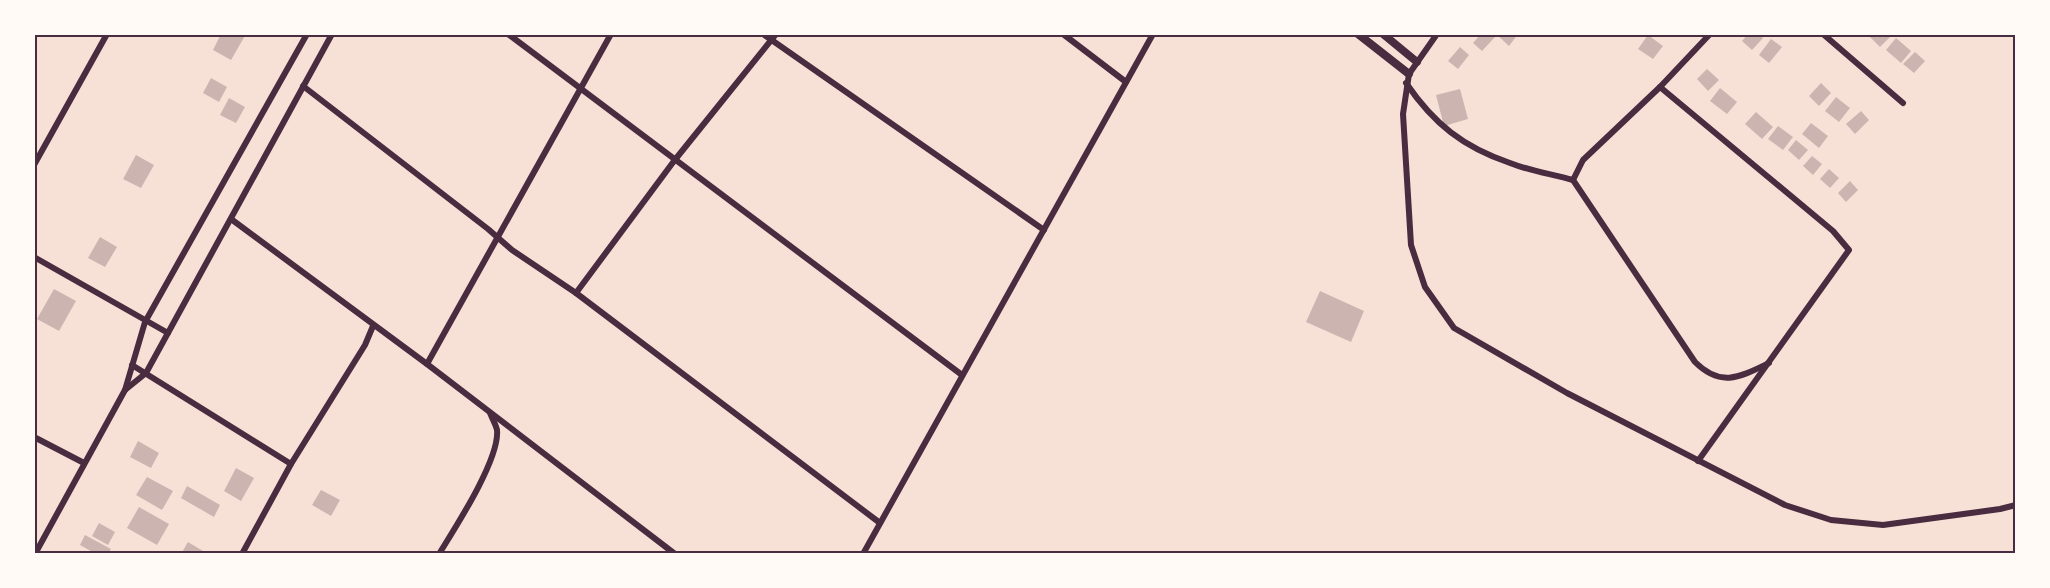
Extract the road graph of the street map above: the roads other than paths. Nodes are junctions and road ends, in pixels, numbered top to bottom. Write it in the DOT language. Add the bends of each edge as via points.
graph roads {
  1 [pos="107,34"];
  2 [pos="307,34"];
  3 [pos="332,34"];
  4 [pos="508,34"];
  5 [pos="611,34"];
  6 [pos="762,34"];
  7 [pos="776,34"];
  8 [pos="1063,34"];
  9 [pos="1153,34"];
  10 [pos="1358,34"];
  11 [pos="1383,34"];
  12 [pos="1437,34"];
  13 [pos="1710,34"];
  14 [pos="1823,34"];
  15 [pos="770,42"];
  16 [pos="1417,62"];
  17 [pos="1409,74"];
  18 [pos="1126,82"];
  19 [pos="1406,83"];
  20 [pos="303,86"];
  21 [pos="1660,87"];
  22 [pos="581,89"];
  23 [pos="1903,103"];
  24 [pos="674,161"];
  25 [pos="34,165"];
  26 [pos="1573,180"];
  27 [pos="231,219"];
  28 [pos="1044,230"];
  29 [pos="498,237"];
  30 [pos="34,257"];
  31 [pos="576,293"];
  32 [pos="145,322"];
  33 [pos="373,326"];
  34 [pos="168,333"];
  35 [pos="1770,363"];
  36 [pos="427,364"];
  37 [pos="132,365"];
  38 [pos="146,373"];
  39 [pos="962,375"];
  40 [pos="125,390"];
  41 [pos="490,412"];
  42 [pos="34,437"];
  43 [pos="1698,461"];
  44 [pos="84,463"];
  45 [pos="291,464"];
  46 [pos="2016,505"];
  47 [pos="880,523"];
  48 [pos="34,554"];
  49 [pos="242,554"];
  50 [pos="440,554"];
  51 [pos="675,554"];
  52 [pos="863,554"];
  1 -- 25 [label="street"];
  2 -- 32 [label="street"];
  3 -- 20 [label="street"];
  4 -- 22 [label="street"];
  5 -- 22 [label="street"];
  6 -- 15 [label="street"];
  7 -- 15 [label="street"];
  8 -- 18 [label="street"];
  9 -- 18 [label="street"];
  10 -- 17 [label="street"];
  11 -- 16 [label="street"];
  12 -- 16 [label="street"];
  13 -- 21 [label="street"];
  14 -- 23 [label="street"];
  15 -- 24 [label="street"];
  15 -- 28 [label="street"];
  16 -- 17 [label="street"];
  17 -- 19 [label="street"];
  18 -- 28 [label="street"];
  19 -- 26 [label="street" via="1438,123 1475,148 1511,164"];
  19 -- 43 [label="street" via="1403,114 1411,245 1425,287 1454,328"];
  20 -- 27 [label="street"];
  20 -- 29 [label="street"];
  21 -- 26 [label="street" via="1583,160"];
  21 -- 35 [label="street" via="1833,231 1849,250"];
  22 -- 24 [label="street"];
  22 -- 29 [label="street"];
  24 -- 31 [label="street"];
  24 -- 39 [label="street"];
  26 -- 35 [label="street" via="1695,362 1707,374 1728,379"];
  27 -- 33 [label="street"];
  27 -- 34 [label="street"];
  28 -- 39 [label="street"];
  29 -- 31 [label="street"];
  29 -- 36 [label="street"];
  30 -- 32 [label="street"];
  31 -- 47 [label="street"];
  32 -- 34 [label="street"];
  32 -- 37 [label="street"];
  33 -- 36 [label="street"];
  33 -- 45 [label="street"];
  34 -- 38 [label="street"];
  35 -- 43 [label="street"];
  36 -- 41 [label="street"];
  37 -- 38 [label="street"];
  37 -- 40 [label="street"];
  38 -- 40 [label="street"];
  38 -- 45 [label="street"];
  39 -- 47 [label="street"];
  40 -- 44 [label="street"];
  41 -- 50 [label="street" via="497,430 495,449"];
  41 -- 51 [label="street"];
  42 -- 44 [label="street"];
  43 -- 46 [label="street" via="1785,505 1831,520 1883,525"];
  44 -- 48 [label="street"];
  45 -- 49 [label="street"];
  47 -- 52 [label="street"];
}
